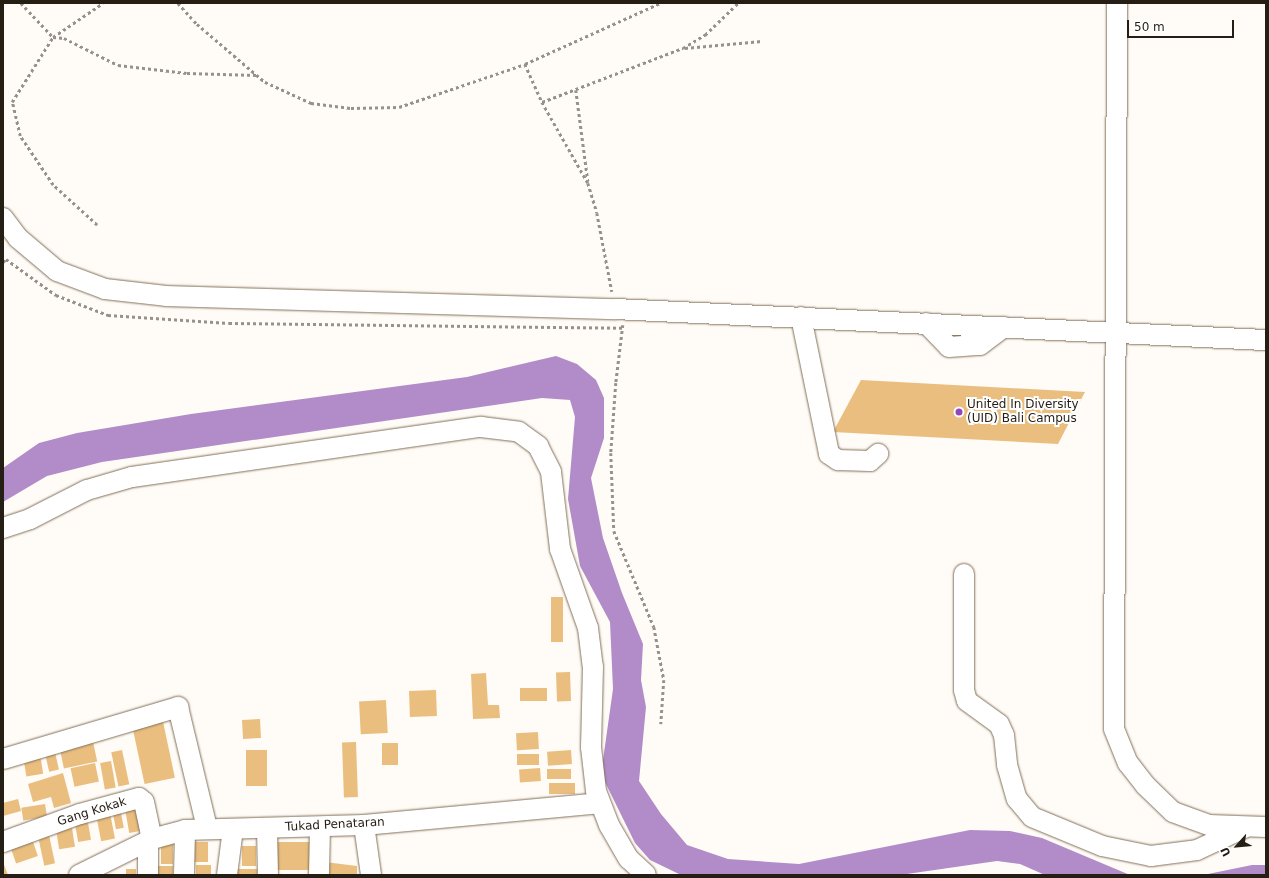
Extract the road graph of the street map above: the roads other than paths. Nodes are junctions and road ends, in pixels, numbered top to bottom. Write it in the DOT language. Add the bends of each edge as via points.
graph roads {
  1 [pos="1117,3"];
  2 [pos="3,218"];
  3 [pos="801,317"];
  4 [pos="1117,332"];
  5 [pos="1266,340"];
  6 [pos="878,454"];
  7 [pos="3,528"];
  8 [pos="964,574"];
  9 [pos="3,759"];
  10 [pos="599,802"];
  11 [pos="364,825"];
  12 [pos="320,827"];
  13 [pos="1266,827"];
  14 [pos="207,828"];
  15 [pos="267,828"];
  16 [pos="1246,828"];
  17 [pos="233,829"];
  18 [pos="185,830"];
  19 [pos="150,840"];
  20 [pos="3,842"];
  21 [pos="79,875"];
  22 [pos="148,875"];
  23 [pos="184,875"];
  24 [pos="227,875"];
  25 [pos="268,875"];
  26 [pos="319,875"];
  27 [pos="371,875"];
  28 [pos="646,875"];
  1 -- 4 [label="street"];
  2 -- 3 [label="street" via="18,238 56,270 105,289 166,296"];
  3 -- 4 [label="street"];
  3 -- 6 [label="street" via="829,454 838,460 870,461"];
  4 -- 5 [label="street"];
  4 -- 16 [label="street" via="1114,730 1128,763 1145,785 1173,812 1209,825"];
  7 -- 10 [label="street" via="30,519 87,490 132,476 481,428 519,432 538,446 551,472 560,549 588,628 593,666 591,760"];
  8 -- 16 [label="street" via="964,690 968,701 999,724 1004,735 1007,765 1017,799 1032,817 1102,846 1151,856 1197,850"];
  9 -- 14 [label="street" via="178,707"];
  10 -- 11 [label="street, Tukad Penataran"];
  10 -- 28 [label="street" via="629,859"];
  11 -- 12 [label="street, Tukad Penataran"];
  11 -- 27 [label="street"];
  12 -- 15 [label="street, Tukad Penataran"];
  12 -- 26 [label="street"];
  13 -- 16 [label="street"];
  14 -- 17 [label="street, Tukad Penataran"];
  14 -- 18 [label="street, Tukad Penataran"];
  15 -- 17 [label="street, Tukad Penataran"];
  15 -- 25 [label="street"];
  17 -- 24 [label="street"];
  18 -- 19 [label="street, Tukad Penataran"];
  18 -- 23 [label="street"];
  19 -- 20 [label="street, Gang Kokak" via="145,805 139,798 80,814"];
  19 -- 21 [label="street, Tukad Penataran"];
  19 -- 22 [label="street"];
}
